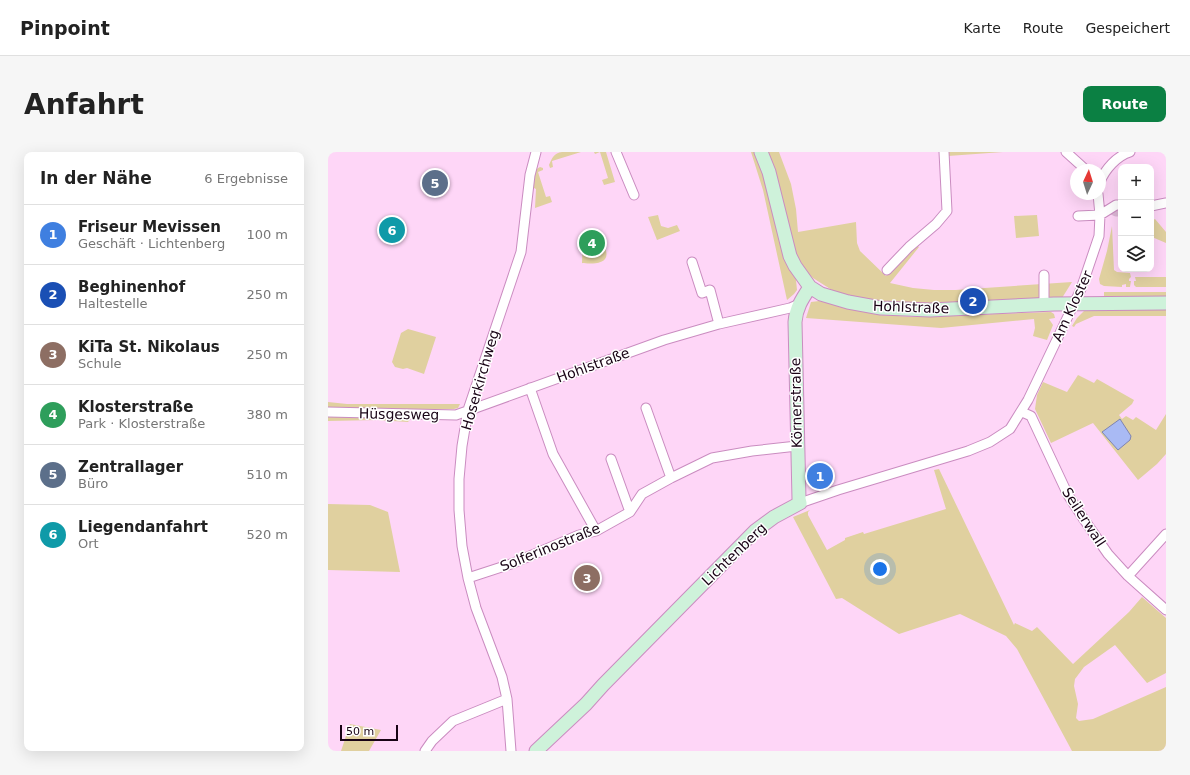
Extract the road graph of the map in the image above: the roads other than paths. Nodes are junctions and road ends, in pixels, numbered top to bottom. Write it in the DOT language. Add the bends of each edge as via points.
graph roads {
  1 [pos="536,152"];
  2 [pos="616,152"];
  3 [pos="761,152"];
  4 [pos="944,152"];
  5 [pos="1066,152"];
  6 [pos="1130,152"];
  7 [pos="1079,164"];
  8 [pos="1106,172"];
  9 [pos="634,195"];
  10 [pos="1099,200"];
  11 [pos="1166,203"];
  12 [pos="1118,205"];
  13 [pos="1154,205"];
  14 [pos="1100,215"];
  15 [pos="1078,216"];
  16 [pos="692,262"];
  17 [pos="887,270"];
  18 [pos="1044,275"];
  19 [pos="810,288"];
  20 [pos="1166,303"];
  21 [pos="799,304"];
  22 [pos="1044,304"];
  23 [pos="1075,304"];
  24 [pos="719,324"];
  25 [pos="530,388"];
  26 [pos="646,408"];
  27 [pos="468,410"];
  28 [pos="328,412"];
  29 [pos="1022,412"];
  30 [pos="797,446"];
  31 [pos="611,459"];
  32 [pos="670,478"];
  33 [pos="800,503"];
  34 [pos="630,512"];
  35 [pos="596,531"];
  36 [pos="1165,536"];
  37 [pos="1128,576"];
  38 [pos="468,578"];
  39 [pos="1166,610"];
  40 [pos="507,699"];
  41 [pos="425,751"];
  42 [pos="512,751"];
  43 [pos="536,751"];
  1 -- 27 [label="street, Hoserkirchweg" via="530,176 521,252"];
  2 -- 9 [label="street"];
  3 -- 19 [label="main road" via="769,172 790,256"];
  4 -- 17 [label="street" via="947,210 936,224"];
  5 -- 7 [label="street"];
  6 -- 8 [label="street" via="1114,162"];
  10 -- 14 [label="street, Am Kloster"];
  11 -- 13 [label="street"];
  12 -- 14 [label="street"];
  14 -- 15 [label="street"];
  14 -- 23 [label="street, Am Kloster" via="1099,236"];
  16 -- 24 [label="street" via="702,293 710,290"];
  18 -- 22 [label="street"];
  19 -- 21 [label="main road"];
  19 -- 22 [label="main road, Hohlstraße" via="841,300 881,308 930,310"];
  20 -- 23 [label="main road, Hohlstraße"];
  21 -- 24 [label="street, Hohlstraße"];
  21 -- 30 [label="main road, Körnerstraße" via="795,322"];
  22 -- 23 [label="main road, Hohlstraße"];
  23 -- 29 [label="street, Am Kloster"];
  24 -- 25 [label="street, Hohlstraße" via="664,340"];
  25 -- 27 [label="street, Hohlstraße"];
  25 -- 35 [label="street" via="553,454"];
  26 -- 32 [label="street"];
  27 -- 28 [label="street, Hüsgesweg" via="456,415"];
  27 -- 38 [label="street, Hoserkirchweg" via="461,454 459,510"];
  29 -- 33 [label="street, Lichtenberg" via="1010,429 990,442"];
  29 -- 37 [label="street, Seilerwall" via="1031,416 1068,495 1108,554"];
  30 -- 32 [label="street, Solferinostraße" via="752,450 712,458"];
  30 -- 33 [label="main road, Körnerstraße"];
  31 -- 34 [label="street"];
  32 -- 34 [label="street, Solferinostraße" via="642,494"];
  33 -- 43 [label="main road, Lichtenberg" via="755,531 586,704"];
  34 -- 35 [label="street, Solferinostraße"];
  35 -- 38 [label="street, Solferinostraße" via="579,535 511,564"];
  36 -- 37 [label="street"];
  37 -- 39 [label="street, Seilerwall"];
  38 -- 40 [label="street, Hoserkirchweg"];
  40 -- 41 [label="street" via="453,721"];
  40 -- 42 [label="street, Hoserkirchweg"];
}
